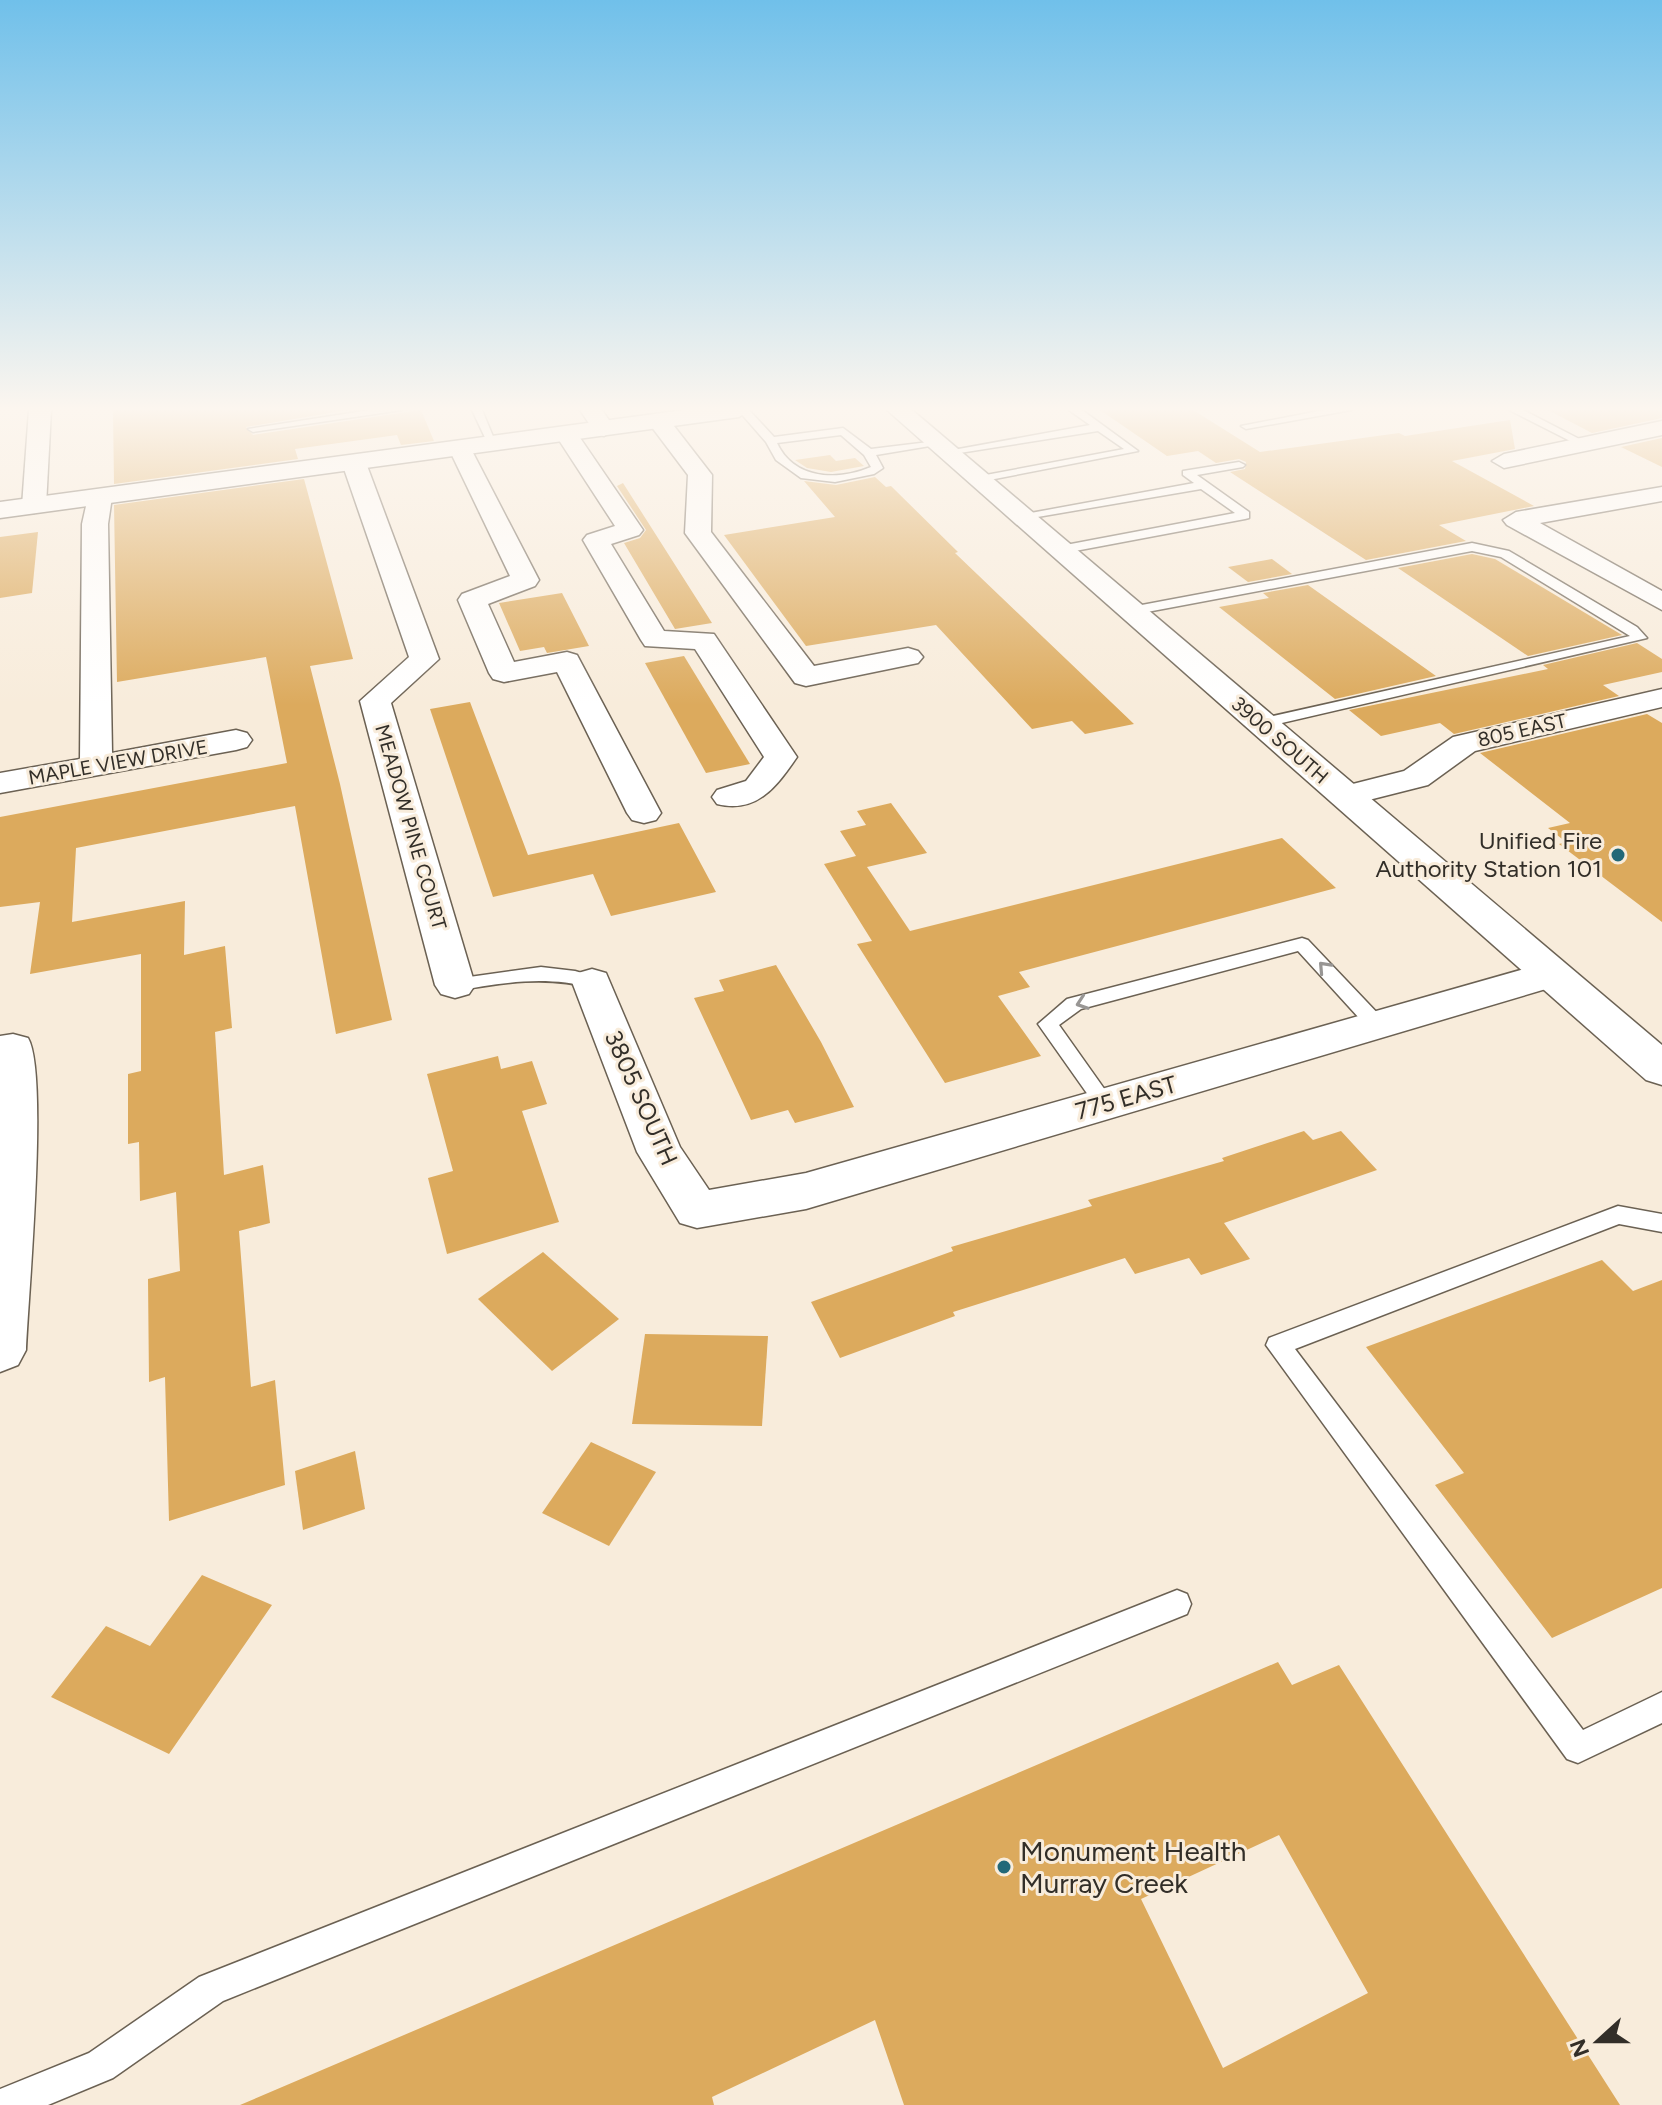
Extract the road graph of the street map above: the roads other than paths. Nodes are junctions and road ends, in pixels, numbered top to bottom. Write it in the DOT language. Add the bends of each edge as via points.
graph roads {
  1 [pos="98,508"];
  2 [pos="370,508"];
  3 [pos="489,508"];
  4 [pos="615,508"];
  5 [pos="699,508"];
  6 [pos="1011,508"];
  7 [pos="1066,508"];
  8 [pos="1236,508"];
  9 [pos="1583,508"];
  10 [pos="1020,516"];
  11 [pos="1059,550"];
  12 [pos="1662,602"];
  13 [pos="1131,611"];
  14 [pos="908,657"];
  15 [pos="1662,698"];
  16 [pos="1260,723"];
  17 [pos="236,740"];
  18 [pos="96,766"];
  19 [pos="0,783"];
  20 [pos="1345,796"];
  21 [pos="729,797"];
  22 [pos="644,813"];
  23 [pos="1552,974"];
  24 [pos="592,982"];
  25 [pos="455,985"];
  26 [pos="1377,1025"];
  27 [pos="6,1050"];
  28 [pos="1662,1069"];
  29 [pos="1105,1104"];
  30 [pos="697,1210"];
  31 [pos="1662,1223"];
  32 [pos="0,1350"];
  33 [pos="1177,1604"];
  34 [pos="1662,1707"];
  35 [pos="4,2105"];
  1 -- 18 [label="street"];
  2 -- 25 [label="street, MEADOW PINE COURT" via="424,659 375,701"];
  3 -- 22 [label="street" via="525,580 472,600 504,673 567,661"];
  4 -- 21 [label="street" via="630,530 596,540 655,640 704,640 781,757 758,788"];
  5 -- 14 [label="street" via="698,533 806,677"];
  6 -- 10 [label="main road, 3900 SOUTH"];
  7 -- 10 [label="lane"];
  8 -- 11 [label="lane" via="1245,515"];
  9 -- 12 [label="street" via="1516,520"];
  10 -- 11 [label="main road, 3900 SOUTH"];
  11 -- 13 [label="main road, 3900 SOUTH"];
  13 -- 16 [label="main road, 3900 SOUTH"];
  13 -- 16 [label="lane" via="1472,547 1505,554 1640,638"];
  15 -- 20 [label="street, 805 EAST" via="1464,744 1416,778"];
  16 -- 20 [label="main road, 3900 SOUTH"];
  17 -- 18 [label="street, MAPLE VIEW DRIVE"];
  18 -- 19 [label="street, MAPLE VIEW DRIVE"];
  20 -- 23 [label="main road, 3900 SOUTH"];
  23 -- 26 [label="street, 775 EAST"];
  23 -- 28 [label="main road, 3900 SOUTH"];
  24 -- 25 [label="lane" via="566,973 526,973"];
  24 -- 30 [label="street, 3805 SOUTH" via="660,1152"];
  26 -- 29 [label="street, 775 EAST"];
  26 -- 29 [label="lane, one-way" via="1302,944 1074,1004 1048,1024"];
  27 -- 32 [label="street" via="15,1114"];
  29 -- 30 [label="street, 775 EAST" via="806,1191"];
  31 -- 34 [label="lane" via="1618,1215 1278,1345 1578,1748"];
  33 -- 35 [label="lane" via="211,1989 101,2066"];
}
